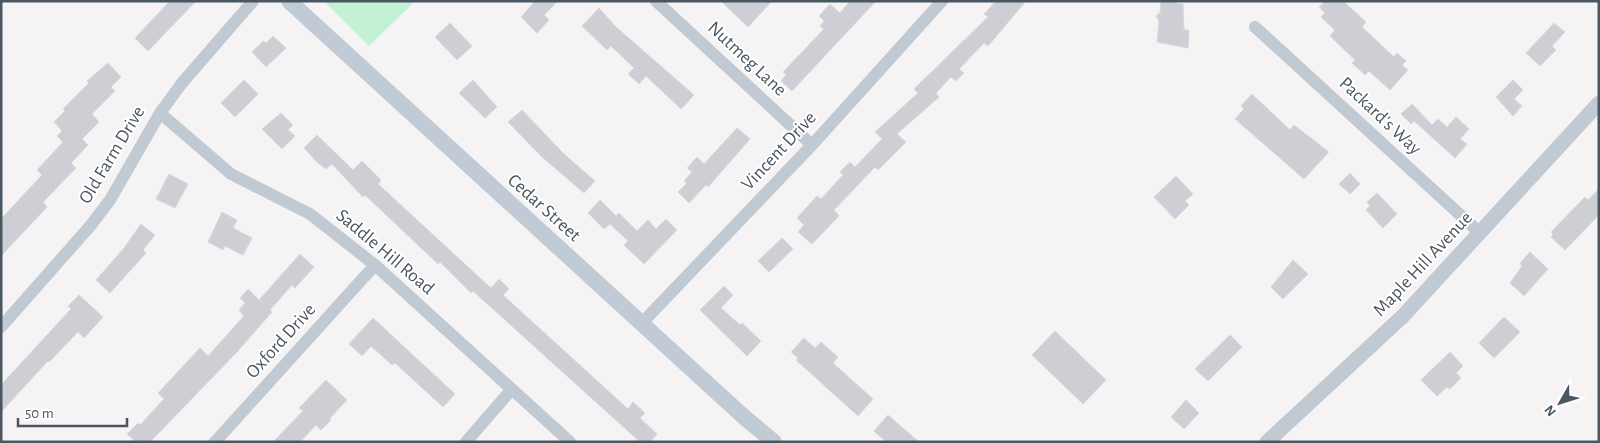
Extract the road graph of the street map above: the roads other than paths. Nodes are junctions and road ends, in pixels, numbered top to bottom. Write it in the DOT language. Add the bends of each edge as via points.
graph roads {
  1 [pos="253,1"];
  2 [pos="289,1"];
  3 [pos="656,1"];
  4 [pos="942,1"];
  5 [pos="1255,27"];
  6 [pos="1599,103"];
  7 [pos="160,113"];
  8 [pos="812,144"];
  9 [pos="1480,233"];
  10 [pos="375,265"];
  11 [pos="641,324"];
  12 [pos="1,327"];
  13 [pos="512,388"];
  14 [pos="215,442"];
  15 [pos="466,442"];
  16 [pos="570,442"];
  17 [pos="774,442"];
  18 [pos="1267,442"];
  1 -- 7 [label="street, Old Farm Drive" via="182,82"];
  2 -- 11 [label="main road, Cedar Street"];
  3 -- 8 [label="street, Nutmeg Lane"];
  4 -- 8 [label="street, Vincent Drive"];
  5 -- 9 [label="street, Packard's Way"];
  6 -- 9 [label="street, Maple Hill Avenue"];
  7 -- 10 [label="street, Saddle Hill Road" via="231,174 310,214"];
  7 -- 12 [label="street, Old Farm Drive" via="110,200"];
  8 -- 11 [label="street, Vincent Drive"];
  9 -- 18 [label="street, Maple Hill Avenue" via="1403,316"];
  10 -- 13 [label="street, Saddle Hill Road"];
  10 -- 14 [label="street, Oxford Drive"];
  11 -- 17 [label="main road, Cedar Street"];
  13 -- 15 [label="street"];
  13 -- 16 [label="street, Saddle Hill Road"];
}
